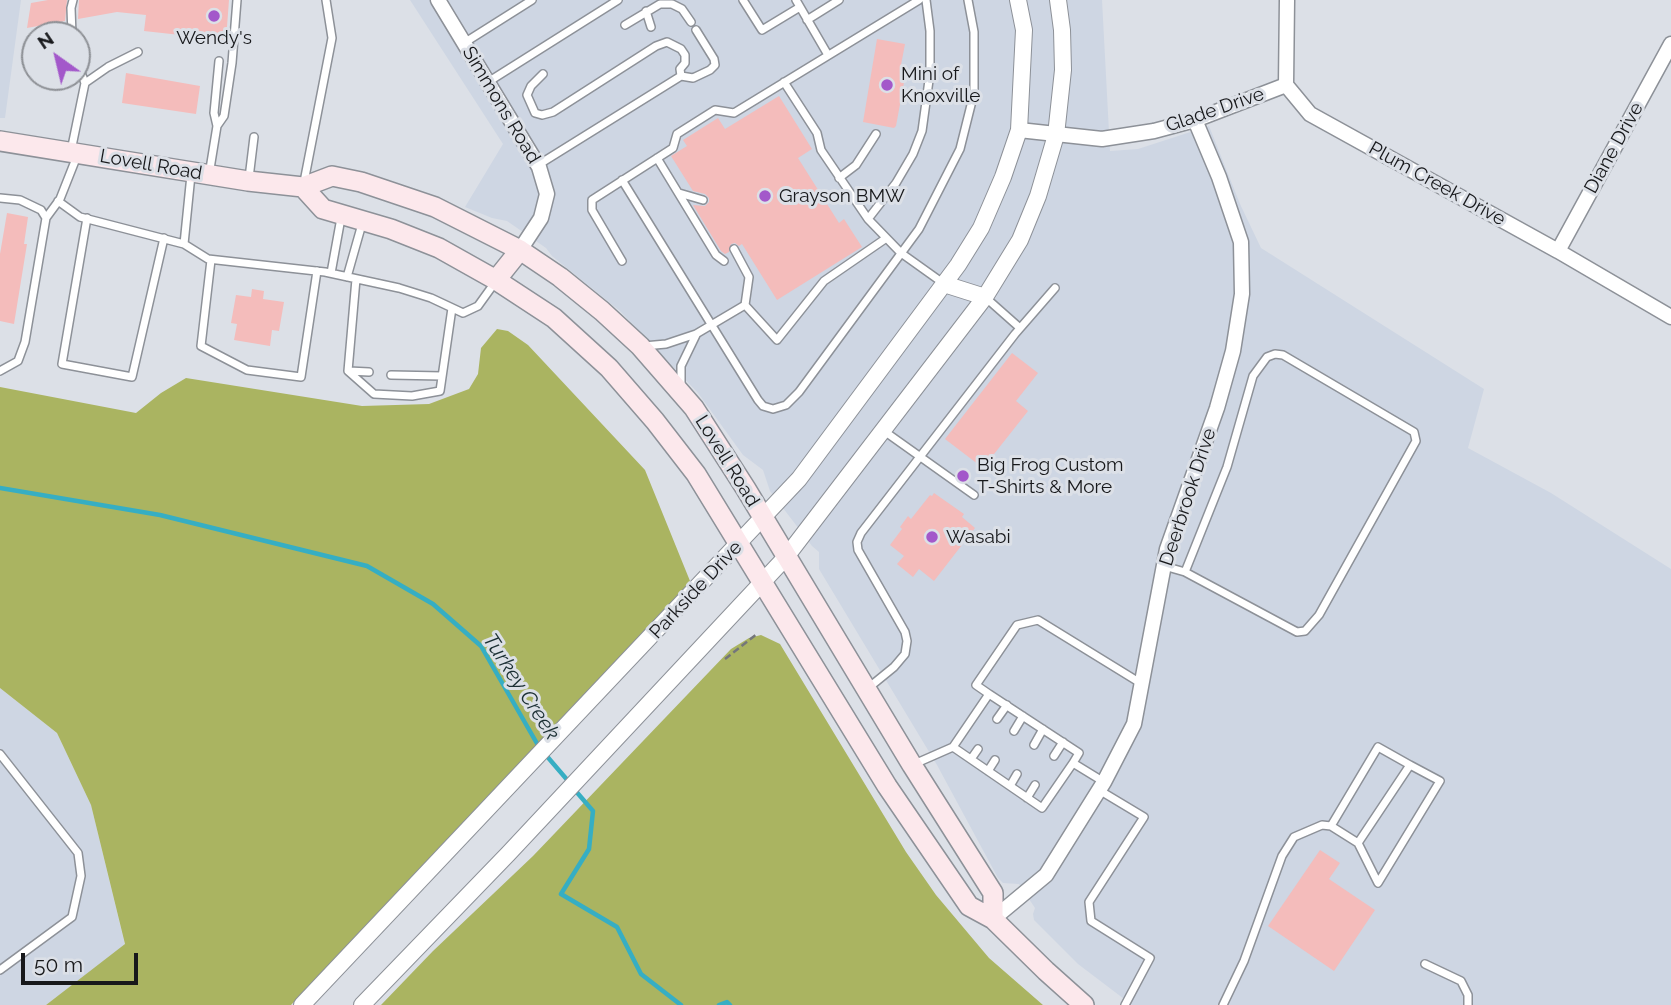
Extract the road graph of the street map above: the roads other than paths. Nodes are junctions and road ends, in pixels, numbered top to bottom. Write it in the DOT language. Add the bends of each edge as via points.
graph roads {
  1 [pos="73,0"];
  2 [pos="237,0"];
  3 [pos="326,0"];
  4 [pos="439,0"];
  5 [pos="532,0"];
  6 [pos="618,0"];
  7 [pos="743,0"];
  8 [pos="839,0"];
  9 [pos="919,0"];
  10 [pos="926,0"];
  11 [pos="968,0"];
  12 [pos="1010,0"];
  13 [pos="1058,0"];
  14 [pos="1287,0"];
  15 [pos="798,3"];
  16 [pos="1020,8"];
  17 [pos="646,11"];
  18 [pos="807,20"];
  19 [pos="71,21"];
  20 [pos="691,22"];
  21 [pos="625,25"];
  22 [pos="651,27"];
  23 [pos="696,30"];
  24 [pos="653,36"];
  25 [pos="464,43"];
  26 [pos="1671,44"];
  27 [pos="656,46"];
  28 [pos="138,52"];
  29 [pos="828,55"];
  30 [pos="219,61"];
  31 [pos="543,74"];
  32 [pos="681,76"];
  33 [pos="91,79"];
  34 [pos="487,82"];
  35 [pos="784,82"];
  36 [pos="1286,86"];
  37 [pos="84,91"];
  38 [pos="1195,120"];
  39 [pos="217,126"];
  40 [pos="1019,130"];
  41 [pos="876,134"];
  42 [pos="1056,135"];
  43 [pos="254,137"];
  44 [pos="0,141"];
  45 [pos="75,152"];
  46 [pos="657,158"];
  47 [pos="538,164"];
  48 [pos="200,174"];
  49 [pos="839,178"];
  50 [pos="622,180"];
  51 [pos="248,181"];
  52 [pos="303,187"];
  53 [pos="679,193"];
  54 [pos="0,198"];
  55 [pos="703,200"];
  56 [pos="58,201"];
  57 [pos="342,214"];
  58 [pos="46,218"];
  59 [pos="87,218"];
  60 [pos="867,219"];
  61 [pos="363,221"];
  62 [pos="164,238"];
  63 [pos="884,239"];
  64 [pos="184,244"];
  65 [pos="734,249"];
  66 [pos="520,250"];
  67 [pos="1558,251"];
  68 [pos="901,253"];
  69 [pos="211,260"];
  70 [pos="622,261"];
  71 [pos="724,261"];
  72 [pos="317,271"];
  73 [pos="331,273"];
  74 [pos="347,277"];
  75 [pos="356,279"];
  76 [pos="496,281"];
  77 [pos="944,284"];
  78 [pos="1055,288"];
  79 [pos="985,297"];
  80 [pos="745,305"];
  81 [pos="452,308"];
  82 [pos="1671,317"];
  83 [pos="710,325"];
  84 [pos="1020,328"];
  85 [pos="696,334"];
  86 [pos="640,346"];
  87 [pos="348,371"];
  88 [pos="0,372"];
  89 [pos="369,372"];
  90 [pos="391,376"];
  91 [pos="442,376"];
  92 [pos="682,394"];
  93 [pos="884,431"];
  94 [pos="921,456"];
  95 [pos="974,495"];
  96 [pos="763,519"];
  97 [pos="740,544"];
  98 [pos="786,557"];
  99 [pos="1164,566"];
  100 [pos="1185,572"];
  101 [pos="763,582"];
  102 [pos="1142,684"];
  103 [pos="867,690"];
  104 [pos="989,694"];
  105 [pos="1007,705"];
  106 [pos="1023,716"];
  107 [pos="997,719"];
  108 [pos="1043,729"];
  109 [pos="1014,731"];
  110 [pos="1063,742"];
  111 [pos="1034,745"];
  112 [pos="953,747"];
  113 [pos="978,749"];
  114 [pos="0,754"];
  115 [pos="1054,755"];
  116 [pos="971,759"];
  117 [pos="995,760"];
  118 [pos="1073,763"];
  119 [pos="912,765"];
  120 [pos="1410,765"];
  121 [pos="988,771"];
  122 [pos="1017,774"];
  123 [pos="1035,785"];
  124 [pos="1010,786"];
  125 [pos="1102,786"];
  126 [pos="1027,798"];
  127 [pos="1331,826"];
  128 [pos="1358,843"];
  129 [pos="993,919"];
  130 [pos="1425,964"];
  131 [pos="0,971"];
  132 [pos="303,1005"];
  133 [pos="362,1005"];
  134 [pos="1084,1005"];
  135 [pos="1125,1005"];
  136 [pos="1223,1005"];
  137 [pos="1468,1005"];
  1 -- 19 [label="lane"];
  2 -- 39 [label="lane" via="224,116"];
  3 -- 52 [label="lane" via="332,38"];
  4 -- 25 [label="street, Simmons Road"];
  5 -- 25 [label="lane"];
  6 -- 34 [label="lane"];
  7 -- 15 [label="lane" via="762,30"];
  8 -- 18 [label="lane"];
  9 -- 29 [label="lane"];
  10 -- 60 [label="lane" via="930,73 922,131 896,183"];
  11 -- 68 [label="lane" via="974,32 974,93 960,149 919,229"];
  12 -- 16 [label="lane"];
  13 -- 42 [label="street" via="1063,70"];
  14 -- 36 [label="street"];
  15 -- 18 [label="lane"];
  16 -- 40 [label="street, Parkside Drive" via="1024,30"];
  17 -- 20 [label="lane" via="672,4"];
  17 -- 21 [label="lane"];
  17 -- 22 [label="lane"];
  18 -- 29 [label="lane"];
  23 -- 32 [label="lane" via="715,65 693,78"];
  24 -- 27 [label="lane"];
  25 -- 34 [label="street, Simmons Road"];
  26 -- 67 [label="street, Diane Drive"];
  27 -- 31 [label="lane" via="542,115 535,113 527,95"];
  27 -- 32 [label="lane" via="667,42 681,49 685,55"];
  28 -- 33 [label="lane"];
  29 -- 35 [label="lane"];
  30 -- 39 [label="lane"];
  32 -- 47 [label="lane"];
  34 -- 47 [label="street, Simmons Road"];
  35 -- 46 [label="lane" via="734,113 715,110 677,134 673,148"];
  35 -- 49 [label="lane" via="817,132 821,150"];
  36 -- 38 [label="street, Glade Drive"];
  36 -- 67 [label="street, Plum Creek Drive" via="1310,114"];
  37 -- 45 [label="lane"];
  38 -- 42 [label="street, Glade Drive" via="1102,139"];
  38 -- 99 [label="street, Deerbrook Drive" via="1241,242 1242,294 1217,408"];
  39 -- 48 [label="lane"];
  40 -- 42 [label="street, Glade Drive"];
  40 -- 77 [label="street, Parkside Drive" via="981,228"];
  41 -- 49 [label="lane" via="856,165"];
  42 -- 79 [label="street" via="1020,240"];
  43 -- 51 [label="lane"];
  44 -- 45 [label="main road, Lovell Road"];
  45 -- 48 [label="main road, Lovell Road"];
  45 -- 56 [label="lane"];
  46 -- 50 [label="lane"];
  46 -- 53 [label="lane"];
  47 -- 66 [label="street, Simmons Road" via="547,194 541,218"];
  48 -- 51 [label="main road, Lovell Road"];
  48 -- 64 [label="lane"];
  49 -- 60 [label="lane"];
  50 -- 70 [label="lane" via="592,200 592,210"];
  50 -- 83 [label="lane"];
  51 -- 52 [label="main road, Lovell Road"];
  52 -- 57 [label="main road, Lovell Road" via="323,209"];
  52 -- 66 [label="main road, Lovell Road" via="332,176 361,182 435,207"];
  53 -- 55 [label="lane"];
  53 -- 71 [label="lane" via="716,256"];
  54 -- 58 [label="lane" via="20,200 41,210"];
  56 -- 58 [label="lane"];
  56 -- 59 [label="lane"];
  57 -- 61 [label="main road, Lovell Road"];
  57 -- 73 [label="lane"];
  58 -- 88 [label="lane" via="25,342 18,361"];
  59 -- 62 [label="lane"];
  59 -- 62 [label="lane" via="62,365 132,377"];
  60 -- 63 [label="lane"];
  61 -- 74 [label="lane"];
  61 -- 76 [label="main road, Lovell Road" via="439,248"];
  62 -- 64 [label="lane"];
  63 -- 68 [label="lane"];
  63 -- 80 [label="lane" via="824,282 777,340"];
  64 -- 69 [label="lane"];
  65 -- 80 [label="lane" via="749,277"];
  66 -- 76 [label="main road"];
  66 -- 86 [label="main road, Lovell Road" via="602,311"];
  67 -- 82 [label="street, Plum Creek Drive"];
  68 -- 77 [label="lane"];
  68 -- 83 [label="lane" via="786,405 764,407"];
  69 -- 72 [label="lane"];
  69 -- 72 [label="lane" via="201,346 247,370 301,377"];
  72 -- 73 [label="lane"];
  73 -- 74 [label="lane"];
  74 -- 75 [label="lane"];
  75 -- 81 [label="lane" via="399,288"];
  75 -- 87 [label="lane"];
  76 -- 81 [label="lane" via="472,310 463,313"];
  76 -- 97 [label="main road, Lovell Road" via="554,318 609,369 681,455"];
  77 -- 79 [label="street"];
  77 -- 96 [label="street, Parkside Drive" via="799,479"];
  78 -- 84 [label="lane"];
  79 -- 84 [label="lane"];
  79 -- 93 [label="street"];
  80 -- 83 [label="lane"];
  81 -- 91 [label="lane"];
  83 -- 85 [label="lane"];
  84 -- 94 [label="lane"];
  85 -- 86 [label="lane"];
  85 -- 92 [label="lane" via="681,366"];
  86 -- 92 [label="main road, Lovell Road"];
  87 -- 89 [label="lane"];
  87 -- 91 [label="lane" via="374,394 412,396 440,391"];
  90 -- 91 [label="lane"];
  92 -- 96 [label="main road, Lovell Road"];
  93 -- 94 [label="lane"];
  93 -- 98 [label="street"];
  94 -- 95 [label="lane"];
  94 -- 103 [label="lane" via="857,542 907,641 905,654"];
  96 -- 97 [label="street, Parkside Drive"];
  96 -- 98 [label="main road, Lovell Road"];
  97 -- 101 [label="main road, Lovell Road"];
  97 -- 132 [label="street, Parkside Drive"];
  98 -- 101 [label="street"];
  98 -- 103 [label="main road, Lovell Road"];
  99 -- 100 [label="lane"];
  99 -- 102 [label="street, Deerbrook Drive"];
  100 -- 100 [label="lane" via="1297,632 1305,631 1319,615 1416,441 1414,432 1283,355 1267,357 1253,376 1227,467"];
  101 -- 129 [label="main road, Lovell Road" via="894,797 969,906"];
  101 -- 133 [label="street"];
  102 -- 104 [label="lane" via="1038,620 1017,625 976,685"];
  102 -- 125 [label="street, Deerbrook Drive" via="1134,724"];
  103 -- 119 [label="main road, Lovell Road"];
  104 -- 105 [label="lane"];
  104 -- 112 [label="lane"];
  105 -- 106 [label="lane"];
  105 -- 107 [label="lane"];
  106 -- 108 [label="lane"];
  106 -- 109 [label="lane"];
  108 -- 110 [label="lane"];
  108 -- 111 [label="lane"];
  110 -- 115 [label="lane"];
  110 -- 118 [label="lane" via="1079,753"];
  112 -- 116 [label="lane"];
  112 -- 119 [label="lane"];
  113 -- 116 [label="lane"];
  114 -- 131 [label="lane" via="78,853 81,876 72,917"];
  116 -- 121 [label="lane"];
  117 -- 121 [label="lane"];
  118 -- 125 [label="lane"];
  118 -- 126 [label="lane" via="1042,808"];
  119 -- 129 [label="main road, Lovell Road" via="993,893"];
  120 -- 127 [label="lane" via="1378,747"];
  120 -- 128 [label="lane"];
  120 -- 128 [label="lane" via="1440,781 1378,883"];
  121 -- 124 [label="lane"];
  122 -- 124 [label="lane"];
  123 -- 126 [label="lane"];
  124 -- 126 [label="lane"];
  125 -- 129 [label="street, Deerbrook Drive" via="1046,875"];
  125 -- 135 [label="lane" via="1144,817 1089,902 1091,922 1150,958"];
  127 -- 128 [label="lane"];
  127 -- 136 [label="lane" via="1322,825 1294,837 1282,856"];
  129 -- 134 [label="main road, Lovell Road"];
  130 -- 137 [label="lane" via="1461,981"];
}
